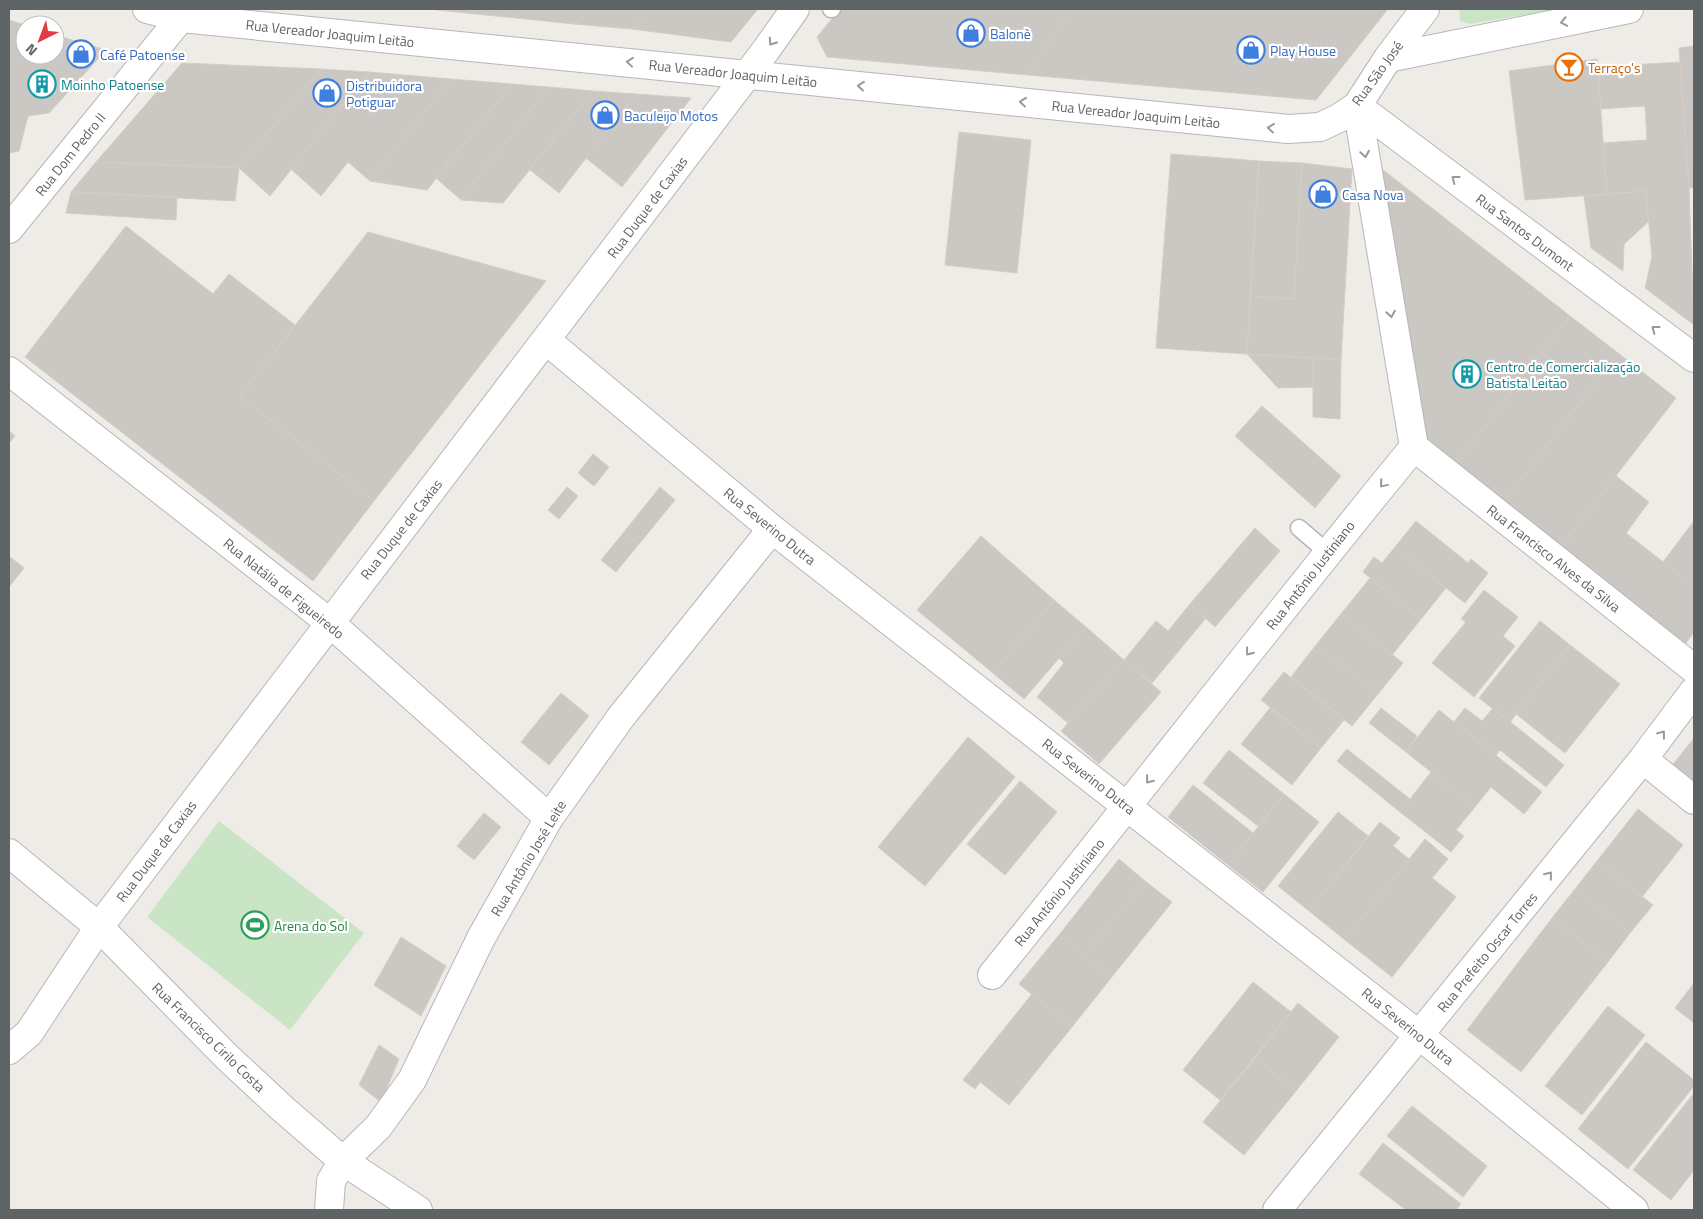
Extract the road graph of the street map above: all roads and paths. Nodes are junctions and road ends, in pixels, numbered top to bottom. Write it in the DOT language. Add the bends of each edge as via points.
graph roads {
  1 [pos="147,9"];
  2 [pos="795,9"];
  3 [pos="1425,9"];
  4 [pos="1629,9"];
  5 [pos="184,13"];
  6 [pos="1388,58"];
  7 [pos="748,74"];
  8 [pos="1357,106"];
  9 [pos="1320,127"];
  10 [pos="9,229"];
  11 [pos="546,340"];
  12 [pos="1694,358"];
  13 [pos="9,371"];
  14 [pos="1414,447"];
  15 [pos="1299,528"];
  16 [pos="772,529"];
  17 [pos="1327,552"];
  18 [pos="329,622"];
  19 [pos="1694,669"];
  20 [pos="1694,691"];
  21 [pos="1642,759"];
  22 [pos="1694,800"];
  23 [pos="1129,806"];
  24 [pos="549,818"];
  25 [pos="9,853"];
  26 [pos="99,927"];
  27 [pos="992,975"];
  28 [pos="1419,1035"];
  29 [pos="9,1050"];
  30 [pos="343,1161"];
  31 [pos="329,1210"];
  32 [pos="418,1210"];
  33 [pos="1277,1210"];
  34 [pos="1634,1210"];
  1 -- 5 [label="street, Rua Vereador Joaquim Leitão"];
  2 -- 7 [label="street, Rua Duque de Caxias, one-way"];
  3 -- 6 [label="street, Rua São José"];
  4 -- 6 [label="street, one-way"];
  7 -- 5 [label="street, Rua Vereador Joaquim Leitão, one-way"];
  5 -- 10 [label="street, Rua Dom Pedro II"];
  6 -- 8 [label="street, Rua São José"];
  9 -- 7 [label="street, Rua Vereador Joaquim Leitão, one-way" via="1288,129"];
  7 -- 11 [label="street, Rua Duque de Caxias"];
  8 -- 9 [label="street, Rua São José"];
  12 -- 8 [label="street, Rua Santos Dumont, one-way"];
  8 -- 14 [label="street, one-way"];
  11 -- 16 [label="street, Rua Severino Dutra"];
  11 -- 18 [label="street, Rua Duque de Caxias"];
  13 -- 18 [label="street, Rua Natália de Figueiredo"];
  14 -- 17 [label="street, Rua Antônio Justiniano, one-way"];
  14 -- 19 [label="street, Rua Francisco Alves da Silva"];
  15 -- 17 [label="lane"];
  16 -- 23 [label="street, Rua Severino Dutra"];
  16 -- 24 [label="street, Rua Antônio José Leite" via="621,717"];
  17 -- 23 [label="street, Rua Antônio Justiniano, one-way"];
  18 -- 24 [label="street, Rua Natália de Figueiredo"];
  18 -- 26 [label="street, Rua Duque de Caxias"];
  21 -- 20 [label="street, Rua Prefeito Oscar Torres, one-way"];
  21 -- 22 [label="street"];
  28 -- 21 [label="street, Rua Prefeito Oscar Torres, one-way"];
  23 -- 27 [label="street, Rua Antônio Justiniano"];
  23 -- 28 [label="street, Rua Severino Dutra"];
  24 -- 30 [label="street, Rua Antônio José Leite" via="481,938 412,1080 378,1127"];
  25 -- 26 [label="street, Rua Francisco Cirilo Costa"];
  26 -- 29 [label="street, Rua Duque de Caxias" via="30,1033"];
  26 -- 30 [label="street, Rua Francisco Cirilo Costa" via="226,1057"];
  28 -- 33 [label="street, Rua Prefeito Oscar Torres"];
  28 -- 34 [label="street, Rua Severino Dutra"];
  30 -- 31 [label="street, Rua Antônio José Leite" via="331,1181"];
  30 -- 32 [label="street, Rua Francisco Cirilo Costa"];
}
